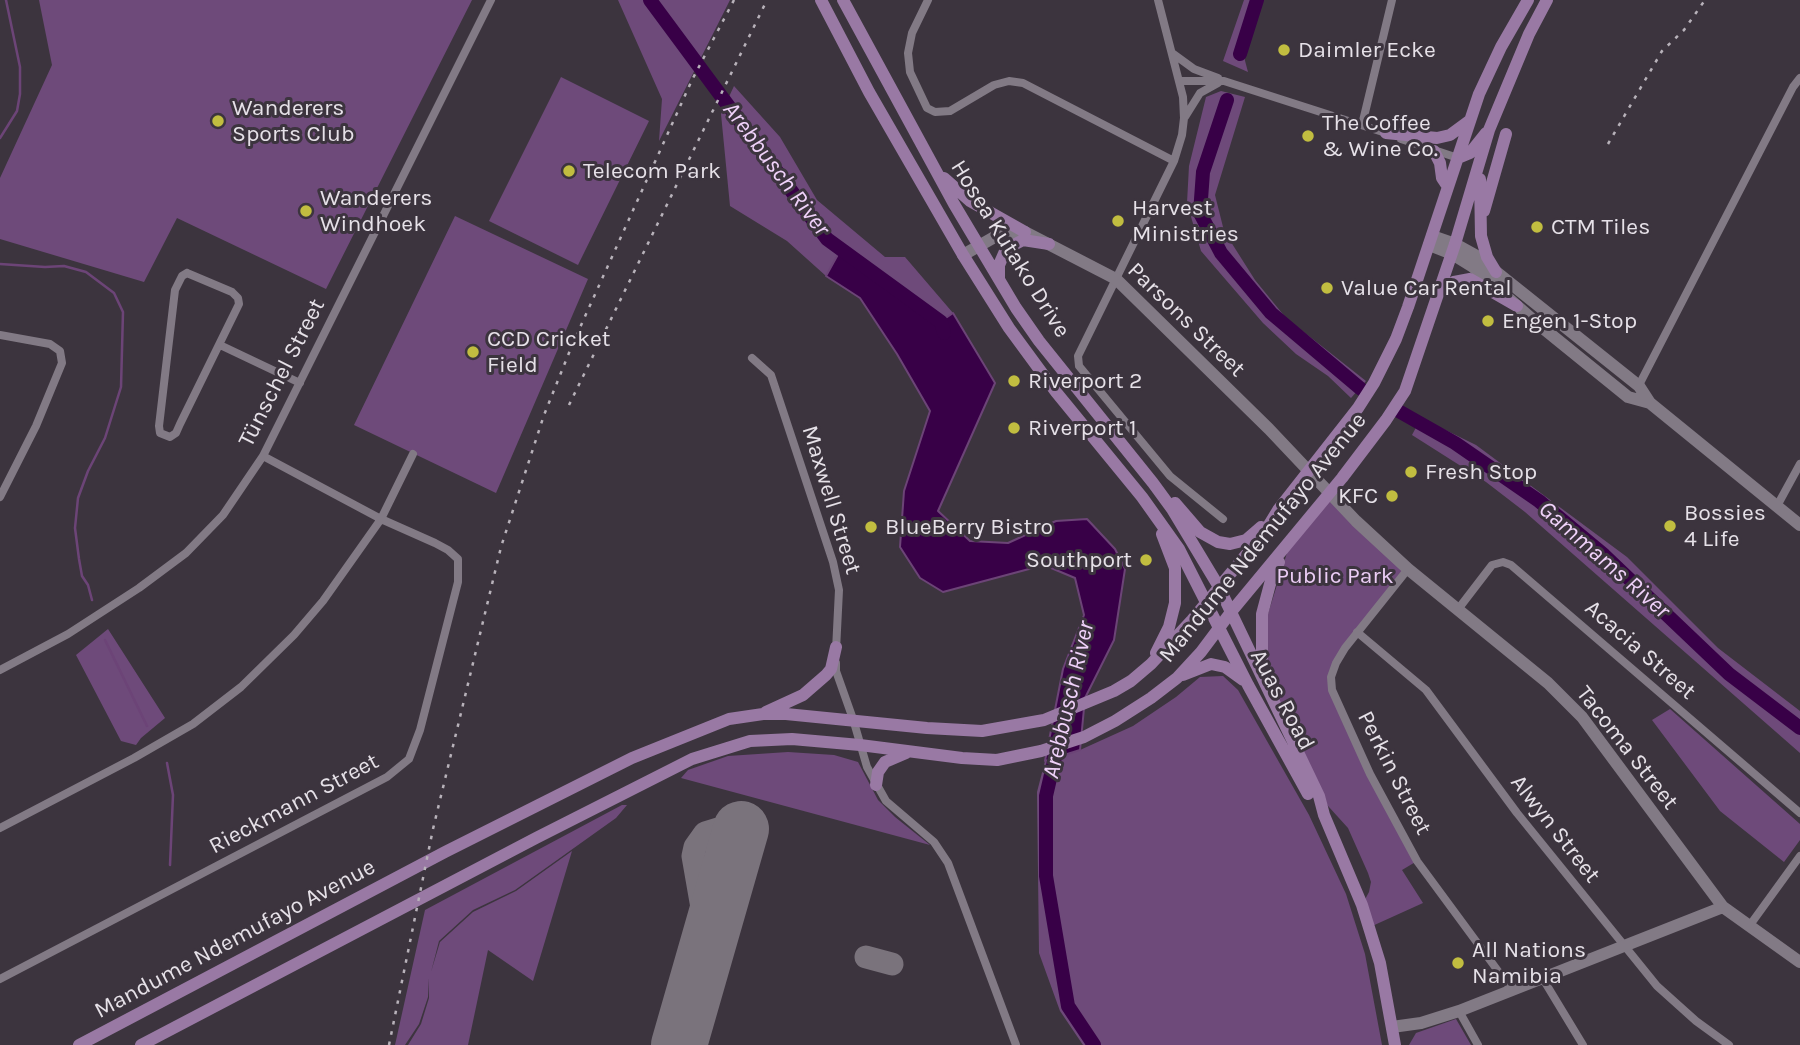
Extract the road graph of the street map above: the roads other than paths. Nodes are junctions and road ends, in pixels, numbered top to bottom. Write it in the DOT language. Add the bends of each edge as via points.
graph roads {
  1 [pos="491,0"];
  2 [pos="821,0"];
  3 [pos="843,0"];
  4 [pos="928,0"];
  5 [pos="1147,0"];
  6 [pos="1392,0"];
  7 [pos="1528,0"];
  8 [pos="1547,0"];
  9 [pos="1159,3"];
  10 [pos="1528,34"];
  11 [pos="1498,45"];
  12 [pos="1171,52"];
  13 [pos="1800,78"];
  14 [pos="1224,80"];
  15 [pos="1178,81"];
  16 [pos="1184,118"];
  17 [pos="1469,121"];
  18 [pos="1362,125"];
  19 [pos="1489,130"];
  20 [pos="1386,133"];
  21 [pos="1506,134"];
  22 [pos="1434,151"];
  23 [pos="1458,158"];
  24 [pos="1174,161"];
  25 [pos="1480,165"];
  26 [pos="934,168"];
  27 [pos="1448,187"];
  28 [pos="1480,225"];
  29 [pos="1025,232"];
  30 [pos="1430,241"];
  31 [pos="1049,244"];
  32 [pos="979,246"];
  33 [pos="1453,249"];
  34 [pos="963,255"];
  35 [pos="1496,272"];
  36 [pos="1116,279"];
  37 [pos="999,280"];
  38 [pos="1440,291"];
  39 [pos="1517,306"];
  40 [pos="0,335"];
  41 [pos="219,345"];
  42 [pos="752,358"];
  43 [pos="300,383"];
  44 [pos="1639,386"];
  45 [pos="1628,397"];
  46 [pos="1650,402"];
  47 [pos="1113,432"];
  48 [pos="413,454"];
  49 [pos="263,456"];
  50 [pos="1800,464"];
  51 [pos="1310,471"];
  52 [pos="1319,482"];
  53 [pos="1329,492"];
  54 [pos="0,497"];
  55 [pos="1142,497"];
  56 [pos="1777,506"];
  57 [pos="1278,510"];
  58 [pos="382,519"];
  59 [pos="1223,519"];
  60 [pos="1800,525"];
  61 [pos="1291,540"];
  62 [pos="1408,569"];
  63 [pos="1219,587"];
  64 [pos="1207,602"];
  65 [pos="1459,608"];
  66 [pos="1231,612"];
  67 [pos="1219,627"];
  68 [pos="1357,632"];
  69 [pos="836,647"];
  70 [pos="1151,664"];
  71 [pos="0,670"];
  72 [pos="1177,678"];
  73 [pos="1262,682"];
  74 [pos="1248,685"];
  75 [pos="763,714"];
  76 [pos="853,719"];
  77 [pos="860,745"];
  78 [pos="913,751"];
  79 [pos="876,785"];
  80 [pos="1800,813"];
  81 [pos="1324,816"];
  82 [pos="0,828"];
  83 [pos="1800,856"];
  84 [pos="1723,906"];
  85 [pos="1750,925"];
  86 [pos="1626,947"];
  87 [pos="1800,962"];
  88 [pos="0,979"];
  89 [pos="1543,979"];
  90 [pos="1512,990"];
  91 [pos="1459,1011"];
  92 [pos="1392,1027"];
  93 [pos="79,1045"];
  94 [pos="141,1045"];
  95 [pos="1016,1045"];
  96 [pos="1395,1045"];
  97 [pos="1478,1045"];
  98 [pos="1583,1045"];
  99 [pos="1729,1045"];
  1 -- 43 [label="street, Tünschel Street"];
  2 -- 34 [label="main road, Hosea Kutako Drive"];
  3 -- 26 [label="main road, Hosea Kutako Drive"];
  4 -- 24 [label="street" via="908,53 910,72 928,108 950,111 994,85 1023,83"];
  5 -- 9 [label="street"];
  6 -- 18 [label="street"];
  7 -- 11 [label="main road, Mandume Ndemufayo Avenue"];
  8 -- 10 [label="main road, Mandume Ndemufayo Avenue"];
  9 -- 12 [label="street"];
  10 -- 11 [label="main road" via="1513,48"];
  10 -- 19 [label="main road, Mandume Ndemufayo Avenue"];
  11 -- 17 [label="main road, Mandume Ndemufayo Avenue"];
  12 -- 14 [label="street" via="1194,69"];
  12 -- 15 [label="street"];
  13 -- 44 [label="street"];
  14 -- 15 [label="street"];
  14 -- 16 [label="street" via="1200,93"];
  14 -- 18 [label="street"];
  15 -- 16 [label="street"];
  16 -- 24 [label="street"];
  17 -- 20 [label="main road" via="1437,138"];
  17 -- 23 [label="main road, Mandume Ndemufayo Avenue"];
  18 -- 20 [label="street"];
  19 -- 23 [label="main road" via="1470,153"];
  19 -- 25 [label="main road, Mandume Ndemufayo Avenue"];
  20 -- 22 [label="street"];
  21 -- 28 [label="main road"];
  22 -- 23 [label="street"];
  22 -- 27 [label="main road"];
  23 -- 27 [label="main road, Mandume Ndemufayo Avenue"];
  24 -- 36 [label="street"];
  25 -- 28 [label="main road"];
  25 -- 33 [label="main road, Mandume Ndemufayo Avenue"];
  26 -- 29 [label="main road" via="970,201"];
  26 -- 32 [label="main road, Hosea Kutako Drive"];
  27 -- 30 [label="main road, Mandume Ndemufayo Avenue"];
  28 -- 35 [label="main road" via="1483,246"];
  29 -- 31 [label="street, Parsons Street"];
  29 -- 32 [label="street" via="998,234"];
  30 -- 33 [label="street"];
  30 -- 51 [label="main road, Mandume Ndemufayo Avenue" via="1398,332 1374,383"];
  31 -- 36 [label="street, Parsons Street"];
  31 -- 37 [label="main road" via="1023,240 1006,249"];
  32 -- 34 [label="street"];
  32 -- 37 [label="main road, Hosea Kutako Drive"];
  33 -- 35 [label="street" via="1475,255"];
  33 -- 38 [label="main road, Mandume Ndemufayo Avenue"];
  33 -- 39 [label="street"];
  34 -- 55 [label="main road, Hosea Kutako Drive" via="1030,357"];
  35 -- 44 [label="street"];
  36 -- 51 [label="street, Parsons Street"];
  36 -- 59 [label="street" via="1078,356 1079,366 1170,475"];
  37 -- 47 [label="main road, Hosea Kutako Drive" via="1039,341"];
  38 -- 39 [label="main road" via="1469,279"];
  38 -- 53 [label="main road, Mandume Ndemufayo Avenue" via="1405,391"];
  39 -- 45 [label="street"];
  40 -- 54 [label="street" via="50,344 60,351 62,363"];
  41 -- 41 [label="street" via="176,433 164,436 159,426 175,290 187,273 238,298 237,312"];
  41 -- 43 [label="street"];
  42 -- 69 [label="street, Maxwell Street" via="771,375 833,562 839,590"];
  43 -- 49 [label="street, Tünschel Street"];
  44 -- 45 [label="street"];
  44 -- 46 [label="street"];
  45 -- 46 [label="street"];
  46 -- 56 [label="street"];
  47 -- 57 [label="main road" via="1209,539 1230,544 1246,540"];
  47 -- 63 [label="main road, Hosea Kutako Drive" via="1172,509"];
  48 -- 58 [label="street"];
  49 -- 58 [label="street, Rieckmann Street"];
  49 -- 71 [label="street, Tünschel Street" via="223,515 171,565 68,634"];
  50 -- 56 [label="street"];
  51 -- 52 [label="street, Parsons Street"];
  51 -- 57 [label="main road, Mandume Ndemufayo Avenue"];
  52 -- 53 [label="street, Tacoma Street"];
  53 -- 61 [label="main road, Mandume Ndemufayo Avenue"];
  53 -- 62 [label="street, Tacoma Street"];
  55 -- 64 [label="main road, Hosea Kutako Drive" via="1179,549"];
  55 -- 70 [label="main road" via="1169,550 1176,584 1169,627"];
  56 -- 60 [label="street"];
  57 -- 63 [label="main road, Mandume Ndemufayo Avenue"];
  58 -- 82 [label="street" via="323,601 234,693 170,738"];
  58 -- 88 [label="street, Rieckmann Street" via="448,550 459,566 409,759 387,777"];
  61 -- 66 [label="main road, Mandume Ndemufayo Avenue"];
  61 -- 73 [label="main road" via="1273,575 1262,614"];
  62 -- 65 [label="street, Tacoma Street"];
  62 -- 68 [label="street, Perkin Street"];
  63 -- 64 [label="main road, Mandume Ndemufayo Avenue"];
  63 -- 66 [label="main road, Hosea Kutako Drive"];
  64 -- 67 [label="main road, Auas Road"];
  64 -- 70 [label="main road, Mandume Ndemufayo Avenue"];
  65 -- 80 [label="street, Acacia Street" via="1492,565 1511,565"];
  65 -- 84 [label="street, Tacoma Street" via="1582,717"];
  66 -- 67 [label="main road, Mandume Ndemufayo Avenue"];
  66 -- 73 [label="main road, Auas Road"];
  67 -- 72 [label="main road, Mandume Ndemufayo Avenue"];
  67 -- 74 [label="main road, Auas Road"];
  68 -- 86 [label="street, Alwyn Street" via="1426,690 1517,813"];
  68 -- 90 [label="street, Perkin Street" via="1336,663 1332,690 1417,861"];
  69 -- 75 [label="main road" via="831,669 821,680 803,695"];
  69 -- 76 [label="street, Maxwell Street" via="836,671"];
  70 -- 76 [label="main road, Mandume Ndemufayo Avenue" via="1131,681 1091,700 1044,720 1016,726 968,731"];
  72 -- 74 [label="main road" via="1211,664 1226,667"];
  72 -- 78 [label="main road, Mandume Ndemufayo Avenue" via="1084,737 1041,751 996,760"];
  73 -- 81 [label="main road, Auas Road"];
  74 -- 81 [label="main road, Auas Road"];
  75 -- 76 [label="main road, Mandume Ndemufayo Avenue"];
  75 -- 93 [label="main road, Mandume Ndemufayo Avenue" via="729,719 658,746 445,852"];
  76 -- 77 [label="street, Maxwell Street"];
  77 -- 78 [label="main road, Mandume Ndemufayo Avenue"];
  77 -- 79 [label="street, Maxwell Street"];
  77 -- 94 [label="main road, Mandume Ndemufayo Avenue" via="766,740 692,759"];
  78 -- 79 [label="main road" via="885,762"];
  79 -- 95 [label="street, Maxwell Street" via="886,801 934,842 948,863"];
  81 -- 92 [label="main road, Auas Road" via="1370,927"];
  83 -- 85 [label="street"];
  84 -- 85 [label="street, Tacoma Street"];
  84 -- 86 [label="street"];
  85 -- 87 [label="street, Tacoma Street"];
  86 -- 89 [label="street"];
  86 -- 99 [label="street, Alwyn Street" via="1657,986"];
  89 -- 90 [label="street"];
  89 -- 98 [label="street"];
  90 -- 91 [label="street"];
  91 -- 92 [label="street"];
  91 -- 97 [label="street"];
  92 -- 96 [label="main road, Auas Road"];
}
